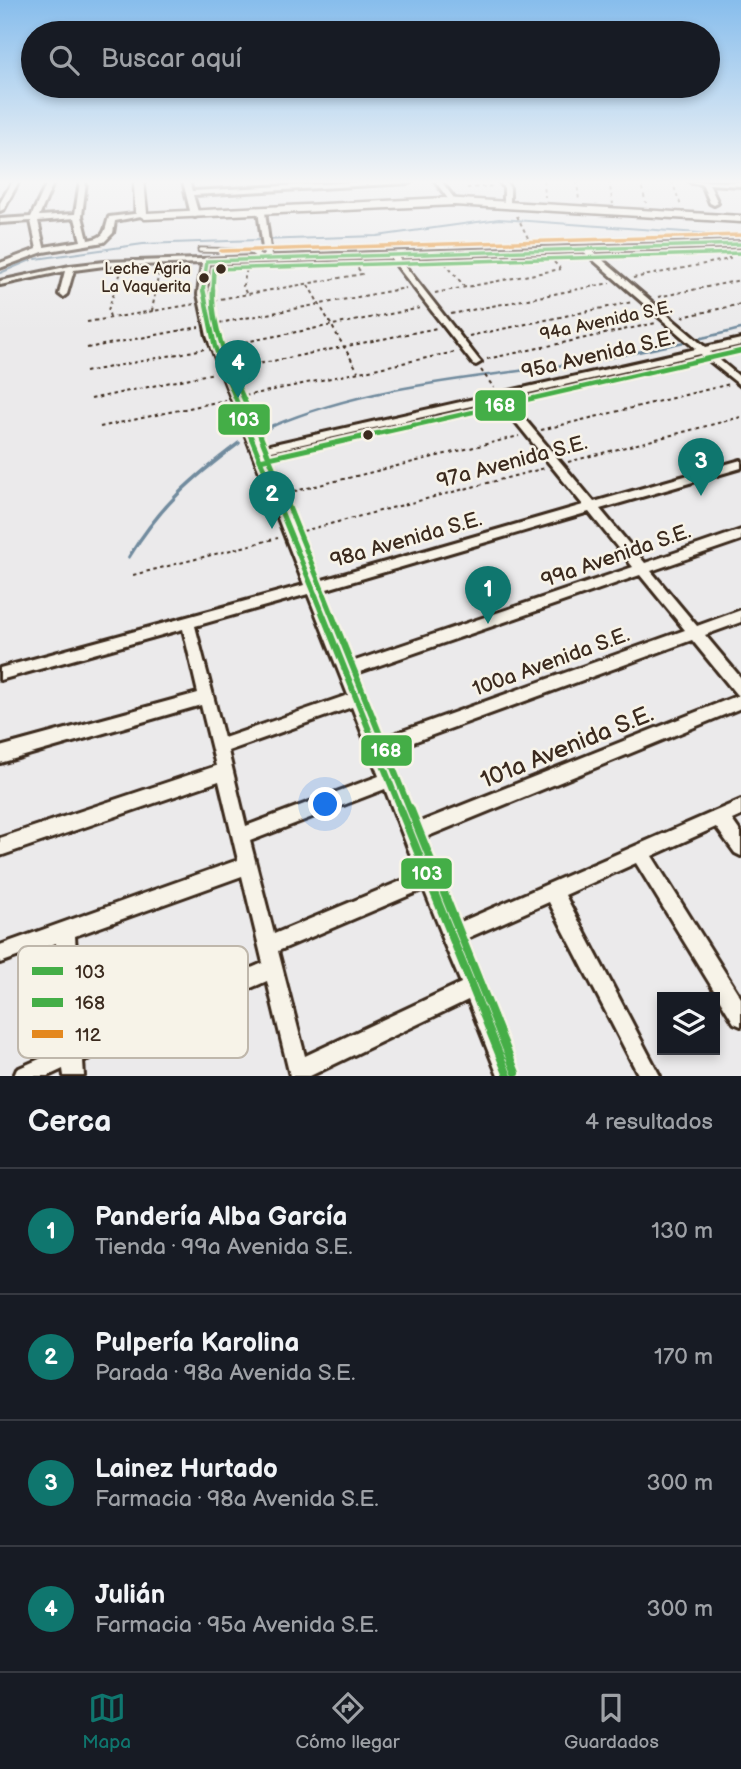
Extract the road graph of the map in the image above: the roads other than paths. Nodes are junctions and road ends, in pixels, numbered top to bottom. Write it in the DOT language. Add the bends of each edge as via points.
graph roads {
  1 [pos="37,231"];
  2 [pos="82,231"];
  3 [pos="109,231"];
  4 [pos="264,231"];
  5 [pos="265,240"];
  6 [pos="85,243"];
  7 [pos="741,244"];
  8 [pos="585,249"];
  9 [pos="41,250"];
  10 [pos="200,250"];
  11 [pos="214,250"];
  12 [pos="393,256"];
  13 [pos="266,260"];
  14 [pos="210,261"];
  15 [pos="0,265"];
  16 [pos="70,268"];
  17 [pos="0,283"];
  18 [pos="63,294"];
  19 [pos="741,342"];
  20 [pos="698,345"];
  21 [pos="476,362"];
  22 [pos="740,383"];
  23 [pos="501,397"];
  24 [pos="258,452"];
  25 [pos="741,464"];
  26 [pos="592,508"];
  27 [pos="741,535"];
  28 [pos="642,570"];
  29 [pos="312,588"];
  30 [pos="741,616"];
  31 [pos="188,622"];
  32 [pos="694,633"];
  33 [pos="345,671"];
  34 [pos="0,674"];
  35 [pos="741,689"];
  36 [pos="206,696"];
  37 [pos="356,699"];
  38 [pos="741,701"];
  39 [pos="219,747"];
  40 [pos="376,748"];
  41 [pos="0,755"];
  42 [pos="225,771"];
  43 [pos="388,780"];
  44 [pos="741,808"];
  45 [pos="719,817"];
  46 [pos="410,835"];
  47 [pos="241,836"];
  48 [pos="0,847"];
  49 [pos="741,847"];
  50 [pos="640,853"];
  51 [pos="248,865"];
  52 [pos="428,879"];
  53 [pos="553,891"];
  54 [pos="65,931"];
  55 [pos="450,936"];
  56 [pos="23,946"];
  57 [pos="66,946"];
  58 [pos="268,946"];
  59 [pos="18,948"];
  60 [pos="0,954"];
  61 [pos="274,968"];
  62 [pos="248,979"];
  63 [pos="471,988"];
  64 [pos="741,1016"];
  65 [pos="66,1058"];
  66 [pos="73,1058"];
  67 [pos="300,1072"];
  68 [pos="24,1076"];
  69 [pos="74,1076"];
  70 [pos="508,1076"];
  71 [pos="650,1076"];
  1 -- 9 [label="street"];
  2 -- 6 [label="street"];
  3 -- 6 [label="street" via="101,240"];
  4 -- 5 [label="street"];
  5 -- 13 [label="street"];
  6 -- 9 [label="street"];
  7 -- 8 [label="street"];
  8 -- 12 [label="street"];
  8 -- 20 [label="street"];
  9 -- 15 [label="street"];
  10 -- 11 [label="lane"];
  11 -- 13 [label="lane" via="250,251"];
  11 -- 14 [label="lane"];
  12 -- 13 [label="street"];
  12 -- 21 [label="street"];
  13 -- 14 [label="street"];
  14 -- 16 [label="street"];
  14 -- 24 [label="street" via="202,276 201,303"];
  16 -- 17 [label="street"];
  16 -- 18 [label="street"];
  19 -- 20 [label="street, 95a Avenida S.E."];
  20 -- 22 [label="street"];
  20 -- 23 [label="street, 95a Avenida S.E."];
  23 -- 24 [label="street, 95a Avenida S.E."];
  23 -- 26 [label="street"];
  24 -- 29 [label="street"];
  25 -- 26 [label="street, 98a Avenida S.E."];
  26 -- 28 [label="street"];
  26 -- 29 [label="street, 98a Avenida S.E."];
  27 -- 28 [label="street, 99a Avenida S.E."];
  28 -- 32 [label="street"];
  28 -- 33 [label="street, 99a Avenida S.E."];
  29 -- 31 [label="street, 98a Avenida S.E."];
  29 -- 33 [label="street"];
  30 -- 32 [label="street, 100a Avenida S.E."];
  31 -- 34 [label="street, 98a Avenida S.E."];
  31 -- 36 [label="street"];
  32 -- 35 [label="street"];
  32 -- 40 [label="street, 100a Avenida S.E."];
  33 -- 37 [label="street"];
  36 -- 39 [label="street"];
  36 -- 41 [label="street"];
  37 -- 39 [label="street"];
  37 -- 40 [label="street"];
  38 -- 46 [label="street, 101a Avenida S.E."];
  39 -- 42 [label="street"];
  40 -- 43 [label="street"];
  42 -- 47 [label="street"];
  42 -- 48 [label="street"];
  43 -- 46 [label="street"];
  43 -- 47 [label="street"];
  44 -- 45 [label="street"];
  45 -- 49 [label="street"];
  45 -- 50 [label="street"];
  46 -- 52 [label="street"];
  47 -- 51 [label="street"];
  50 -- 53 [label="street"];
  50 -- 64 [label="street"];
  51 -- 54 [label="street"];
  51 -- 58 [label="street"];
  52 -- 55 [label="street"];
  52 -- 58 [label="street"];
  53 -- 55 [label="street"];
  53 -- 71 [label="street"];
  54 -- 56 [label="street"];
  54 -- 57 [label="street"];
  55 -- 63 [label="street"];
  58 -- 61 [label="street"];
  59 -- 60 [label="street"];
  61 -- 62 [label="street"];
  61 -- 67 [label="street"];
  63 -- 67 [label="street"];
  63 -- 70 [label="street"];
  65 -- 68 [label="street"];
  66 -- 69 [label="street"];
}
